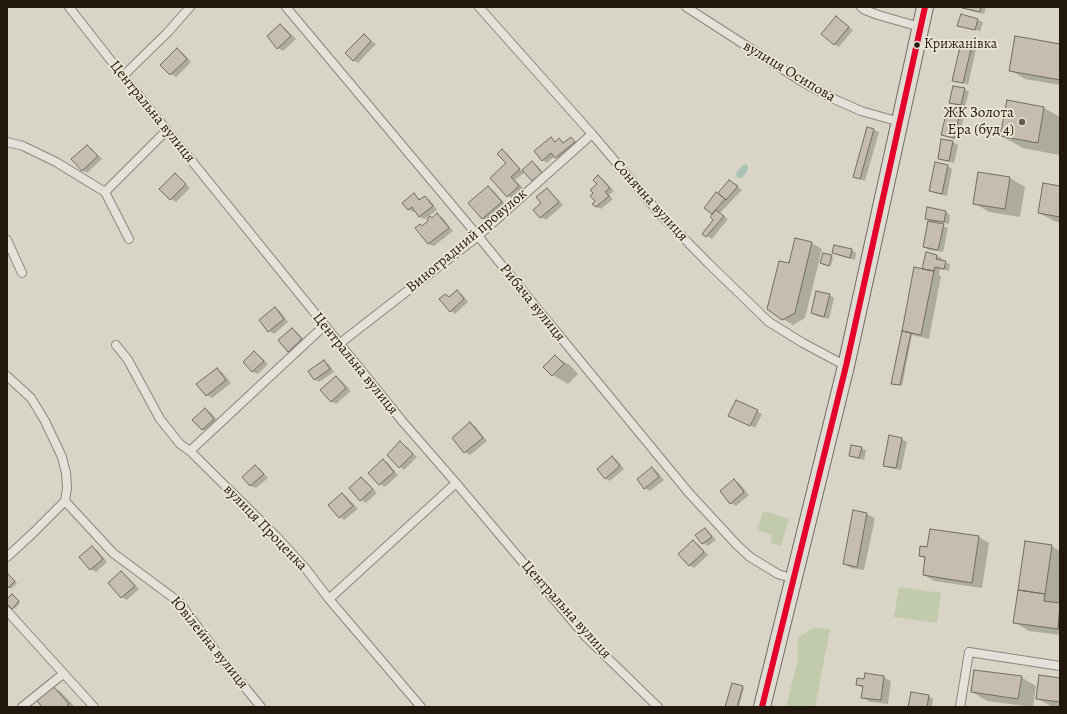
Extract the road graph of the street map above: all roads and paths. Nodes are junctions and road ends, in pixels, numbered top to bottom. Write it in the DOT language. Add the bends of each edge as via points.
graph roads {
  1 [pos="69,7"];
  2 [pos="190,7"];
  3 [pos="286,7"];
  4 [pos="479,7"];
  5 [pos="686,7"];
  6 [pos="861,7"];
  7 [pos="925,7"];
  8 [pos="920,27"];
  9 [pos="122,76"];
  10 [pos="900,122"];
  11 [pos="167,130"];
  12 [pos="592,134"];
  13 [pos="7,142"];
  14 [pos="105,192"];
  15 [pos="478,236"];
  16 [pos="129,239"];
  17 [pos="7,240"];
  18 [pos="22,273"];
  19 [pos="324,326"];
  20 [pos="340,344"];
  21 [pos="116,345"];
  22 [pos="846,366"];
  23 [pos="7,376"];
  24 [pos="190,451"];
  25 [pos="456,483"];
  26 [pos="65,501"];
  27 [pos="7,557"];
  28 [pos="794,579"];
  29 [pos="329,599"];
  30 [pos="7,611"];
  31 [pos="1060,666"];
  32 [pos="63,674"];
  33 [pos="22,707"];
  34 [pos="94,707"];
  35 [pos="261,707"];
  36 [pos="421,707"];
  37 [pos="658,707"];
  38 [pos="762,707"];
  39 [pos="960,707"];
  1 -- 9 [label="street, Центральна вулиця"];
  2 -- 9 [label="street"];
  3 -- 15 [label="street, Рибача вулиця"];
  4 -- 12 [label="street, Сонячна вулиця"];
  5 -- 10 [label="street, вулиця Осипова" via="801,81 834,99 861,111"];
  6 -- 8 [label="street" via="878,15"];
  7 -- 8 [label="highway"];
  8 -- 10 [label="highway"];
  9 -- 11 [label="street, Центральна вулиця"];
  10 -- 22 [label="highway"];
  11 -- 14 [label="street"];
  11 -- 19 [label="street, Центральна вулиця"];
  12 -- 15 [label="street, Виноградний провулок"];
  12 -- 22 [label="street, Сонячна вулиця" via="660,214 769,322"];
  13 -- 14 [label="street" via="23,146 56,162"];
  14 -- 16 [label="street"];
  15 -- 20 [label="street, Виноградний провулок"];
  15 -- 28 [label="street, Рибача вулиця" via="684,487 737,545 750,558 778,574"];
  17 -- 18 [label="street"];
  19 -- 20 [label="street, Центральна вулиця"];
  19 -- 24 [label="street"];
  20 -- 25 [label="street, Центральна вулиця"];
  21 -- 24 [label="street, вулиця Проценка" via="128,360 160,419 180,444"];
  22 -- 28 [label="highway"];
  23 -- 26 [label="street" via="31,398 62,457 66,473"];
  24 -- 29 [label="street, вулиця Проценка" via="277,537"];
  25 -- 29 [label="street"];
  25 -- 37 [label="street, Центральна вулиця" via="585,636"];
  26 -- 27 [label="street"];
  26 -- 35 [label="street, Ювілейна вулиця" via="114,553 179,602"];
  28 -- 38 [label="highway"];
  29 -- 36 [label="street, вулиця Проценка"];
  30 -- 32 [label="street"];
  31 -- 39 [label="street" via="969,652"];
  32 -- 33 [label="street"];
  32 -- 34 [label="street"];
}
